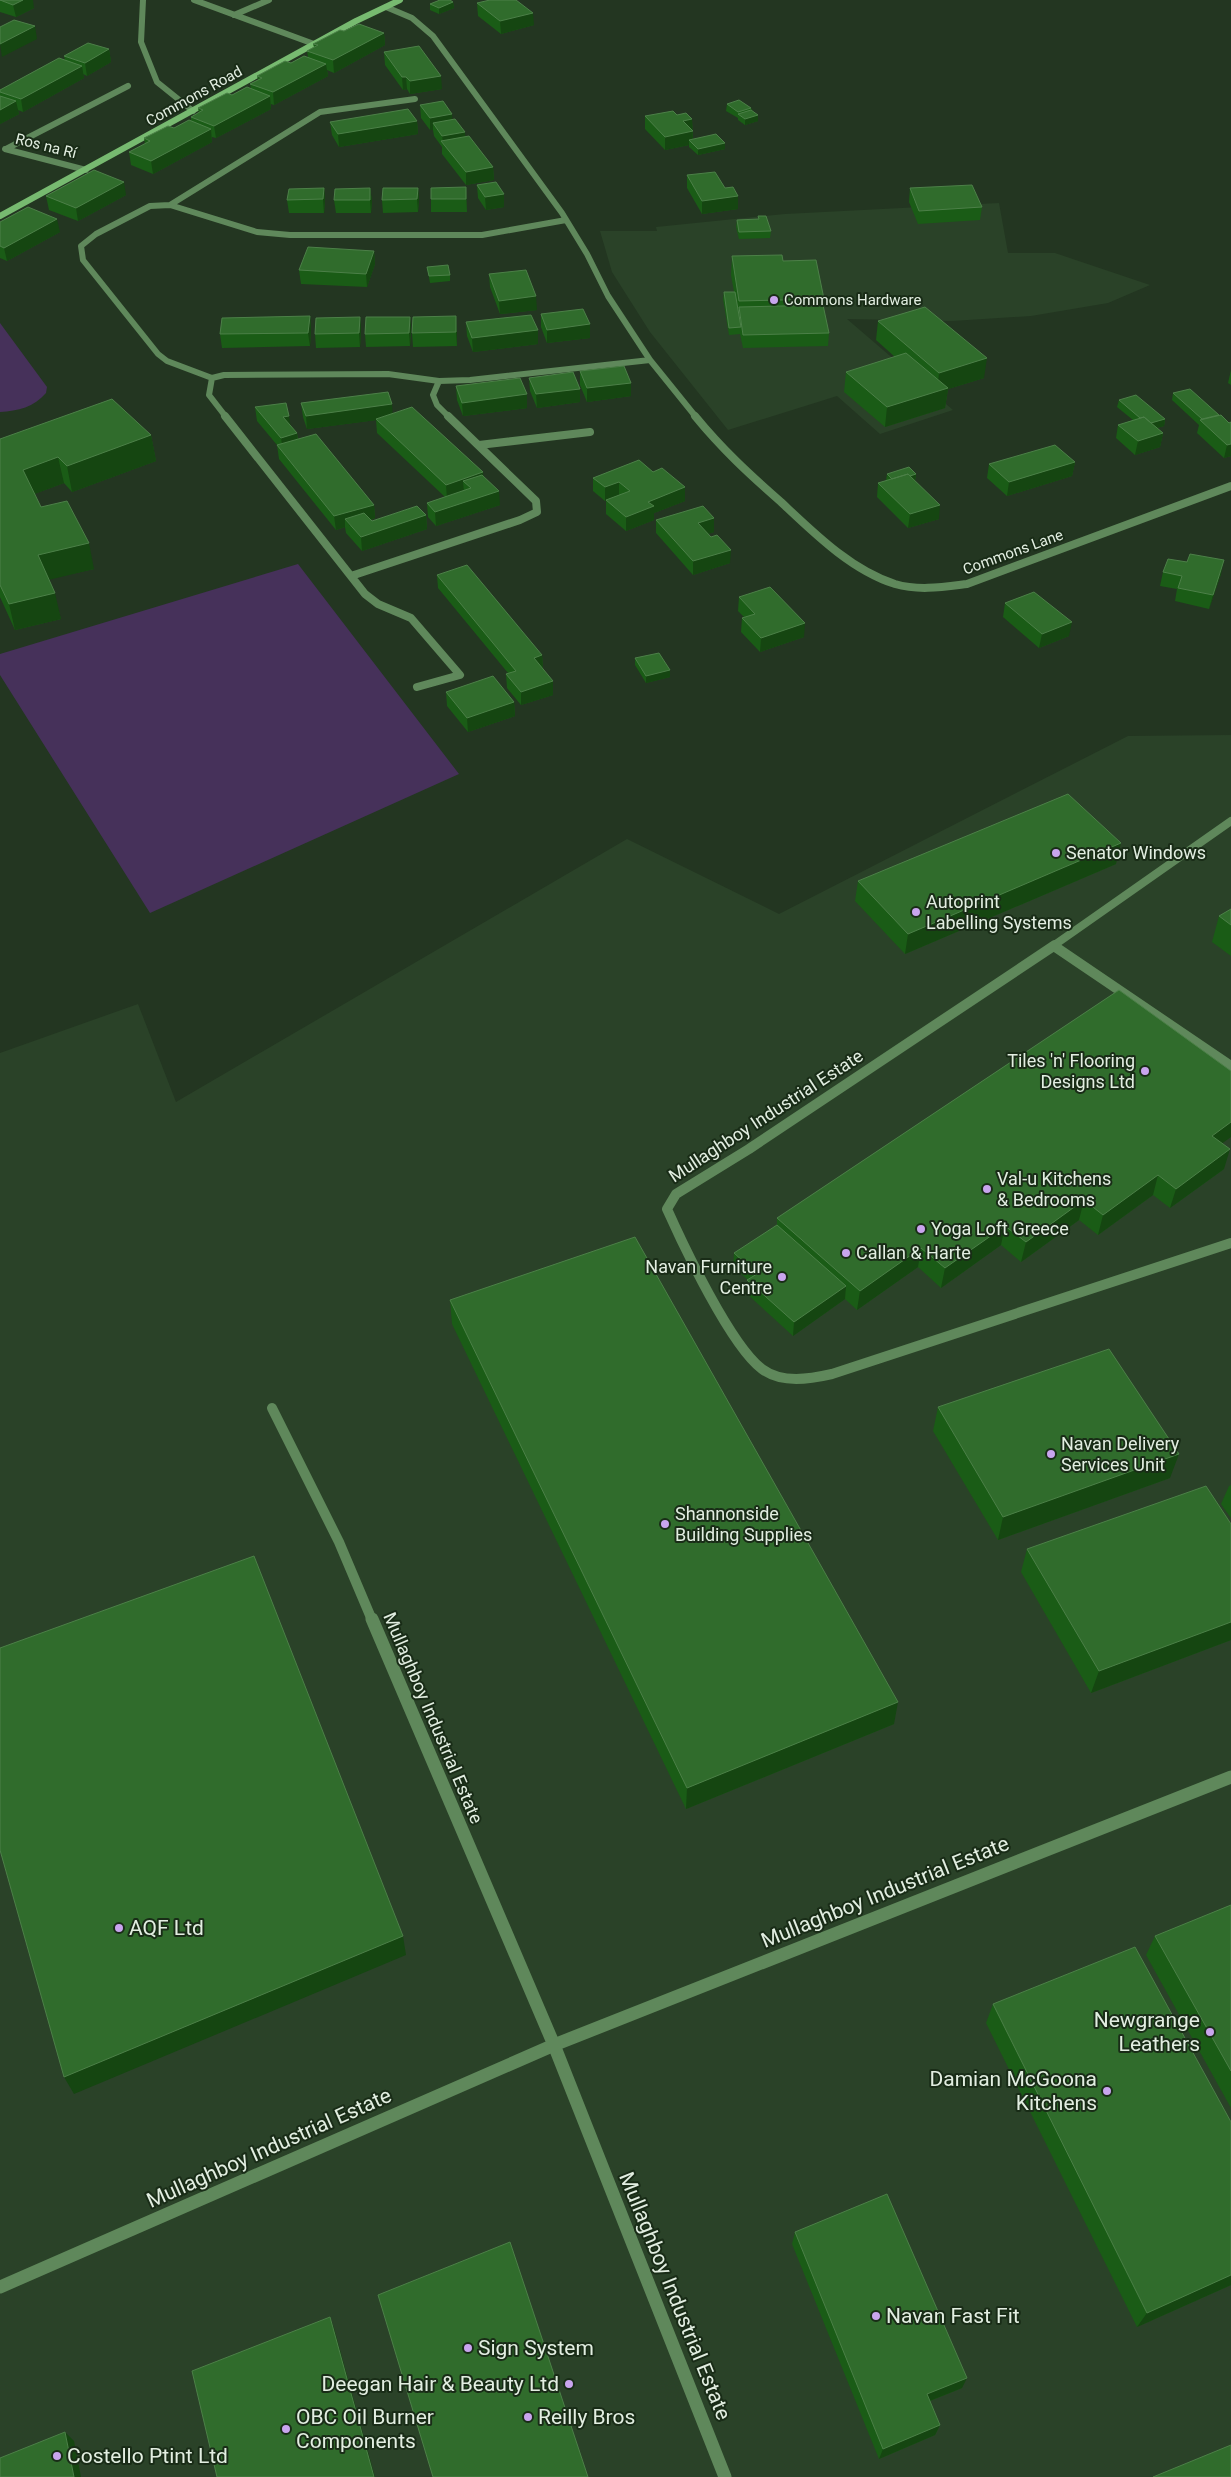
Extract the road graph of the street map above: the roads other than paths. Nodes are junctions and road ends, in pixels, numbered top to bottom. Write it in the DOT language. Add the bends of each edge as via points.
graph roads {
  1 [pos="143,0"];
  2 [pos="194,0"];
  3 [pos="269,0"];
  4 [pos="400,0"];
  5 [pos="386,6"];
  6 [pos="234,14"];
  7 [pos="314,44"];
  8 [pos="128,86"];
  9 [pos="415,99"];
  10 [pos="193,111"];
  11 [pos="3,149"];
  12 [pos="86,170"];
  13 [pos="170,204"];
  14 [pos="0,216"];
  15 [pos="566,220"];
  16 [pos="650,360"];
  17 [pos="212,378"];
  18 [pos="439,381"];
  19 [pos="590,432"];
  20 [pos="479,445"];
  21 [pos="1231,486"];
  22 [pos="351,576"];
  23 [pos="417,688"];
  24 [pos="1231,821"];
  25 [pos="1054,946"];
  26 [pos="1231,1066"];
  27 [pos="1231,1243"];
  28 [pos="272,1408"];
  29 [pos="1231,1777"];
  30 [pos="554,2045"];
  31 [pos="0,2287"];
  32 [pos="725,2477"];
  1 -- 10 [label="street" via="141,42 157,82"];
  2 -- 6 [label="street"];
  3 -- 6 [label="street"];
  4 -- 5 [label="street, Commons Road"];
  5 -- 7 [label="street, Commons Road"];
  5 -- 15 [label="street, Commons Lane" via="412,18 433,36"];
  6 -- 7 [label="street"];
  7 -- 10 [label="street, Commons Road"];
  8 -- 11 [label="street"];
  9 -- 13 [label="street" via="320,112"];
  10 -- 12 [label="street, Commons Road"];
  11 -- 12 [label="street, Ros na Rí"];
  12 -- 14 [label="street, Commons Road"];
  13 -- 15 [label="street" via="257,232 290,235 482,235"];
  13 -- 17 [label="street" via="150,206 96,234 80,246 83,260 158,354 167,361"];
  15 -- 16 [label="street, Commons Lane" via="608,296"];
  16 -- 18 [label="street"];
  16 -- 21 [label="street, Commons Lane" via="722,449 813,532 865,571 896,584 932,589 967,584"];
  17 -- 18 [label="street" via="224,375 388,374"];
  17 -- 22 [label="street" via="209,395"];
  18 -- 20 [label="street" via="433,395 438,405"];
  19 -- 20 [label="street"];
  20 -- 22 [label="street" via="536,501 537,512"];
  22 -- 23 [label="street" via="378,604 411,618 460,674"];
  24 -- 25 [label="street, Mullaghboy Industrial Estate"];
  25 -- 26 [label="street"];
  25 -- 27 [label="street, Mullaghboy Industrial Estate" via="676,1194 667,1209 677,1235 744,1349 761,1368 787,1379 808,1380"];
  28 -- 30 [label="street, Mullaghboy Industrial Estate" via="338,1542"];
  29 -- 30 [label="street, Mullaghboy Industrial Estate"];
  30 -- 31 [label="street, Mullaghboy Industrial Estate"];
  30 -- 32 [label="street, Mullaghboy Industrial Estate"];
}
